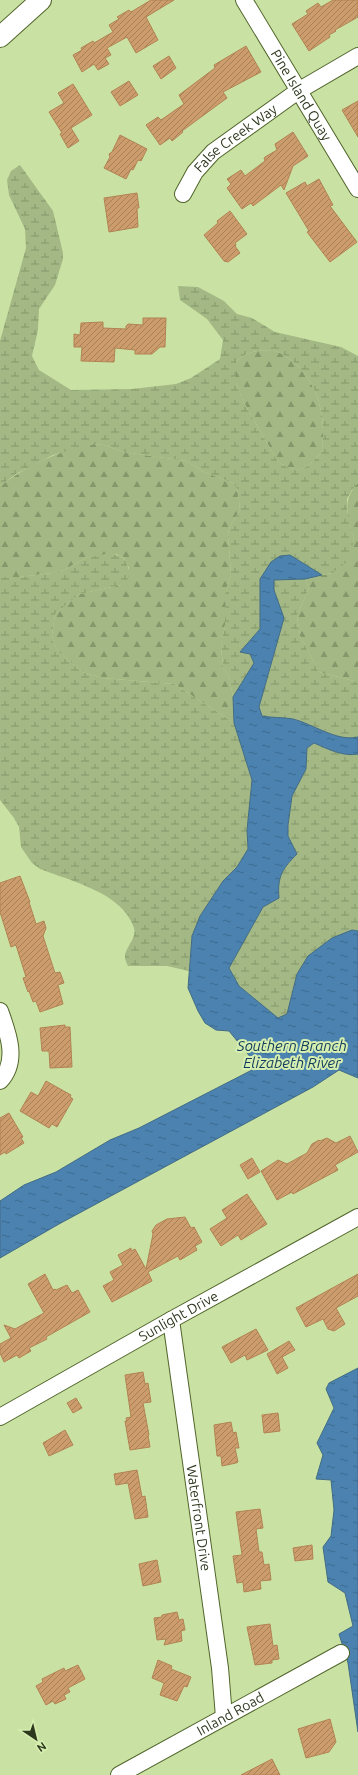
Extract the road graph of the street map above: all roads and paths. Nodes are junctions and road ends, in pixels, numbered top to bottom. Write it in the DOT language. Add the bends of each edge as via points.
graph roads {
  1 [pos="41,0"];
  2 [pos="244,0"];
  3 [pos="0,36"];
  4 [pos="358,56"];
  5 [pos="298,90"];
  6 [pos="358,189"];
  7 [pos="183,194"];
  8 [pos="0,1011"];
  9 [pos="0,1081"];
  10 [pos="358,1217"];
  11 [pos="171,1320"];
  12 [pos="0,1417"];
  13 [pos="341,1653"];
  14 [pos="224,1717"];
  15 [pos="119,1775"];
  1 -- 3 [label="street"];
  2 -- 5 [label="street, Pine Island Quay"];
  4 -- 5 [label="street, False Creek Way"];
  5 -- 6 [label="street, Pine Island Quay"];
  5 -- 7 [label="street, False Creek Way" via="213,152 195,172"];
  8 -- 9 [label="street" via="11,1048 10,1064"];
  10 -- 11 [label="street, Sunlight Drive"];
  11 -- 12 [label="street, Sunlight Drive"];
  11 -- 14 [label="street, Waterfront Drive" via="220,1668"];
  13 -- 14 [label="street, Inland Road"];
  14 -- 15 [label="street, Inland Road"];
}
